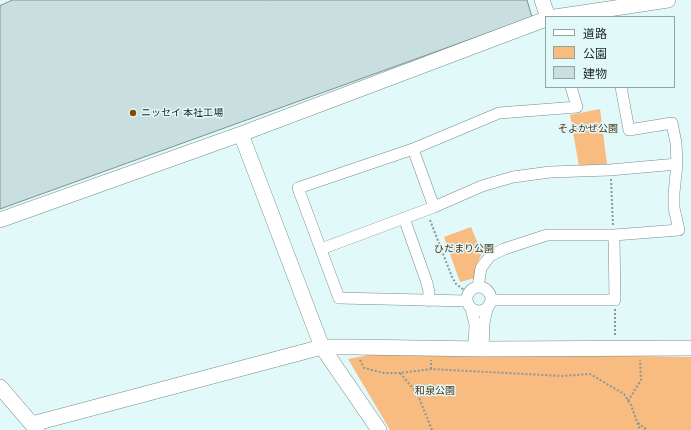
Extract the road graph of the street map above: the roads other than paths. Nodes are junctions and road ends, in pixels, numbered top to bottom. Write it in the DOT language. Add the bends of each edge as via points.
graph roads {
  1 [pos="542,0"];
  2 [pos="668,0"];
  3 [pos="546,16"];
  4 [pos="562,16"];
  5 [pos="545,19"];
  6 [pos="571,88"];
  7 [pos="621,88"];
  8 [pos="241,134"];
  9 [pos="413,149"];
  10 [pos="677,164"];
  11 [pos="430,208"];
  12 [pos="404,218"];
  13 [pos="0,220"];
  14 [pos="614,235"];
  15 [pos="321,249"];
  16 [pos="478,287"];
  17 [pos="428,301"];
  18 [pos="468,301"];
  19 [pos="489,304"];
  20 [pos="322,348"];
  21 [pos="691,348"];
  22 [pos="479,349"];
  23 [pos="0,387"];
  24 [pos="31,428"];
  25 [pos="380,430"];
  1 -- 3 [label="street"];
  2 -- 4 [label="street"];
  5 -- 8 [label="street"];
  6 -- 9 [label="street" via="577,107 499,113"];
  7 -- 10 [label="street" via="629,130 672,123"];
  8 -- 13 [label="street"];
  8 -- 20 [label="street"];
  9 -- 11 [label="street"];
  9 -- 15 [label="street" via="298,188"];
  10 -- 11 [label="street" via="550,172 513,177 482,186"];
  10 -- 14 [label="street" via="674,208 679,230"];
  11 -- 12 [label="street"];
  12 -- 15 [label="street"];
  12 -- 17 [label="street" via="427,283"];
  14 -- 16 [label="street" via="547,235 504,249 490,256 485,262 481,268"];
  14 -- 19 [label="street" via="615,300"];
  15 -- 17 [label="street" via="339,298"];
  16 -- 18 [label="street" via="470,290"];
  16 -- 19 [label="street" via="489,292"];
  17 -- 18 [label="street"];
  18 -- 19 [label="street" via="481,312"];
  18 -- 22 [label="street"];
  19 -- 22 [label="street"];
  20 -- 22 [label="street"];
  20 -- 24 [label="street"];
  20 -- 25 [label="street"];
  21 -- 22 [label="street"];
  23 -- 24 [label="street"];
}
